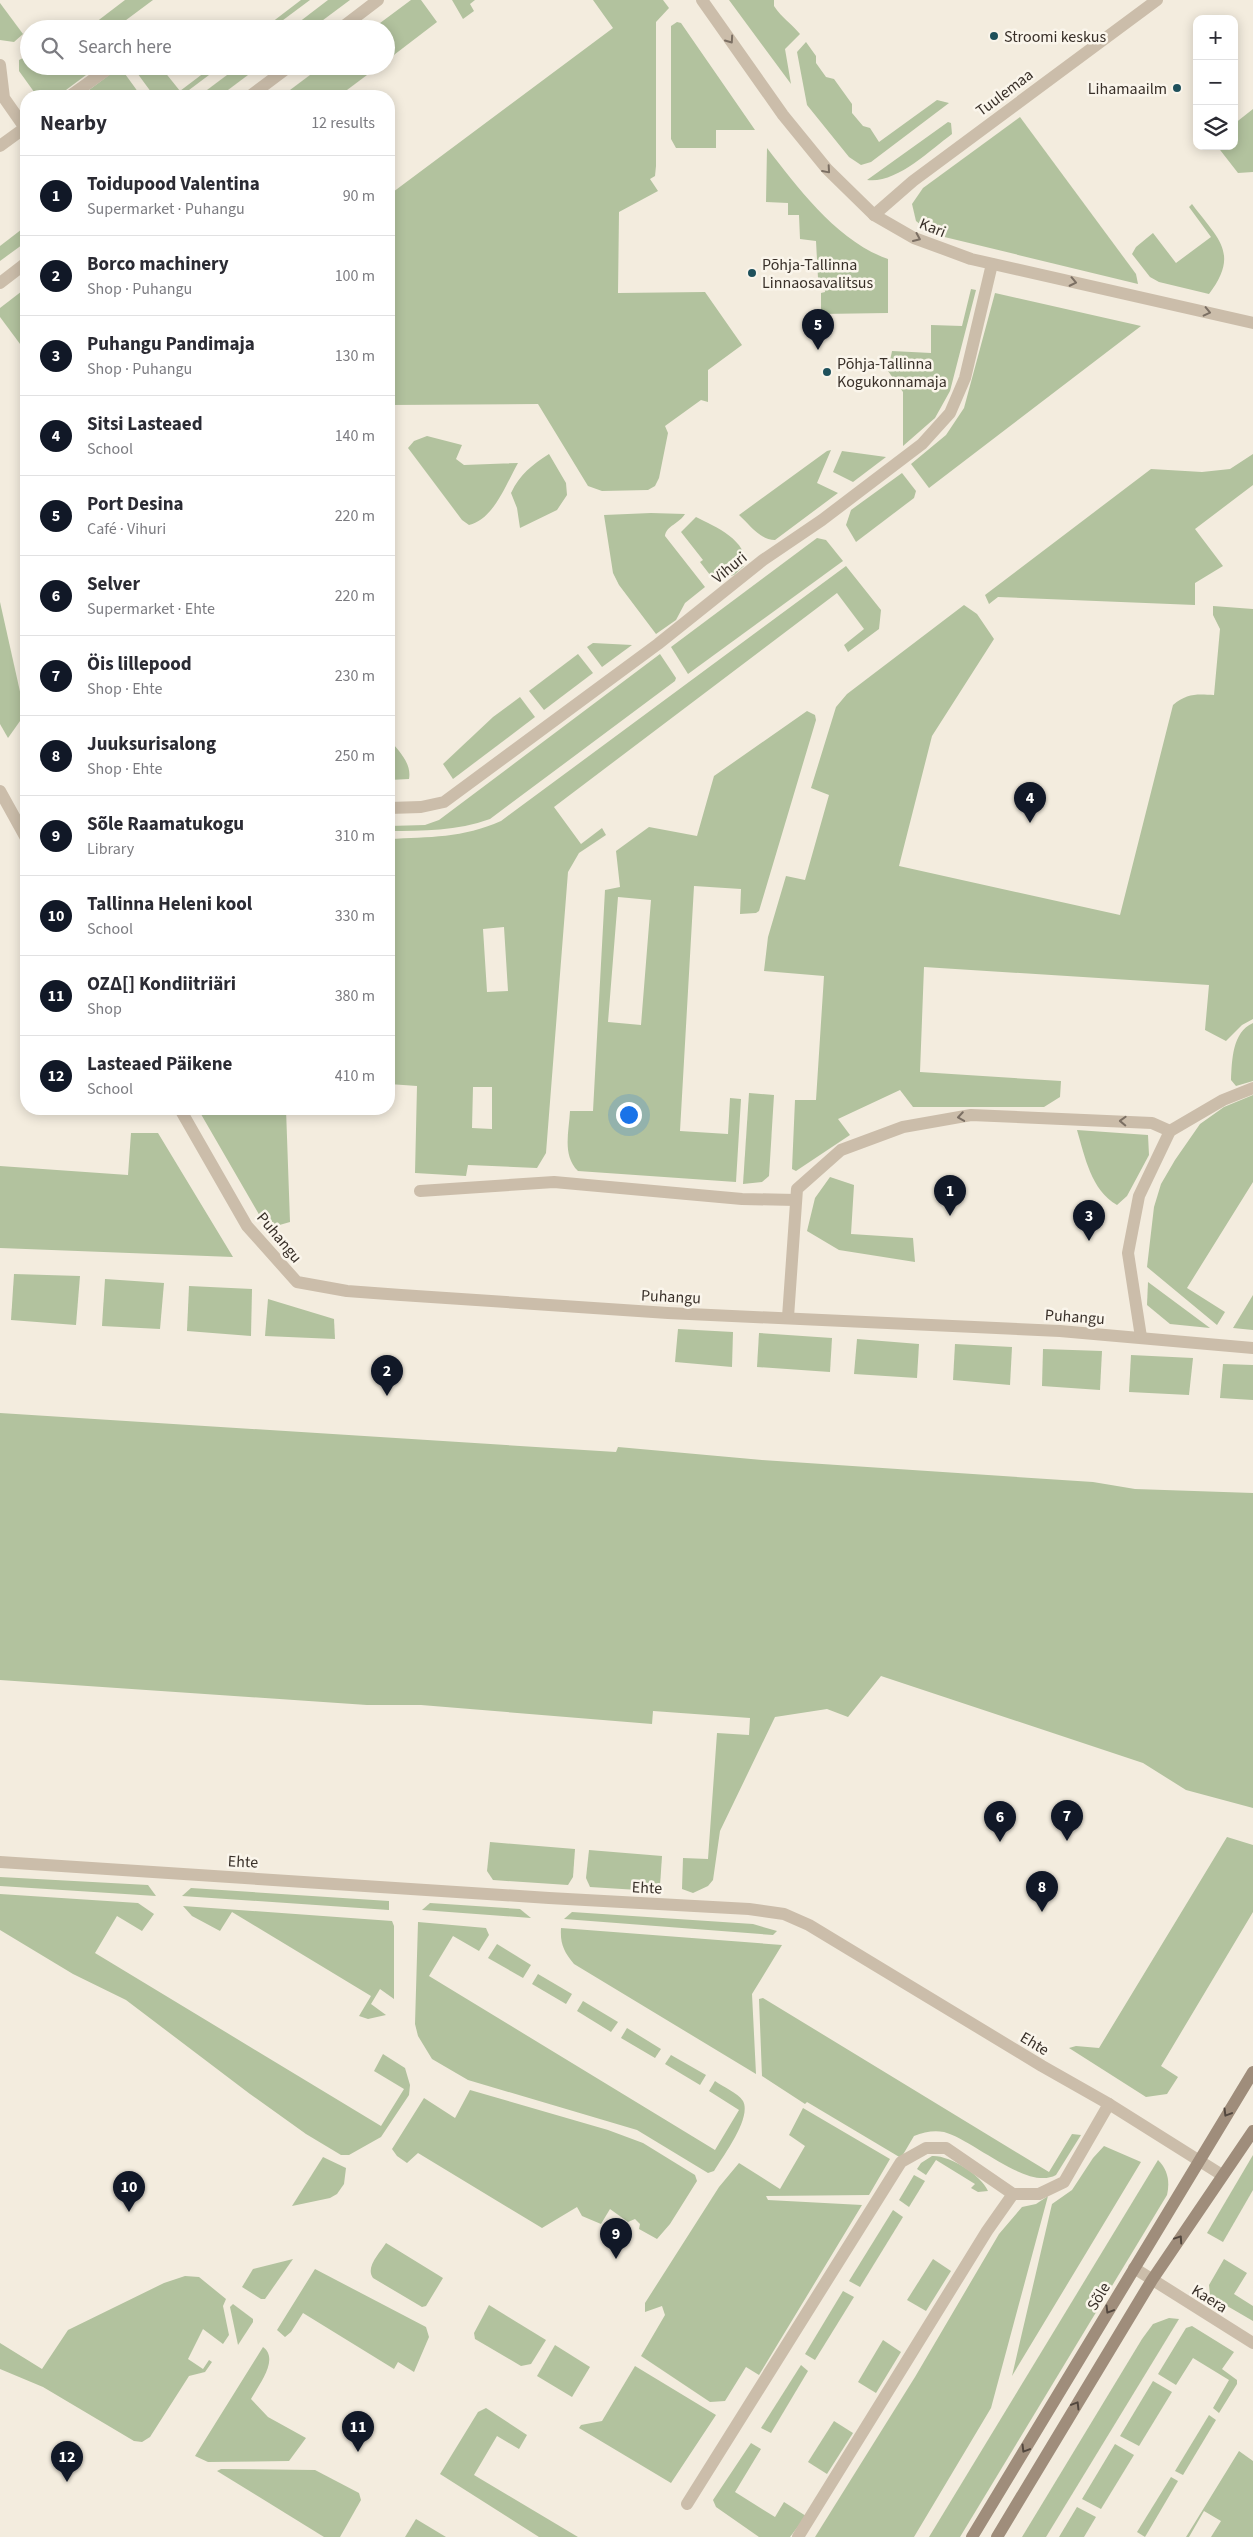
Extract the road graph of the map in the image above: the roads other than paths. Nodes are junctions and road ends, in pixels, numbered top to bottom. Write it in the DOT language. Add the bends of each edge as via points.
graph roads {
  1 [pos="378,0"];
  2 [pos="702,0"];
  3 [pos="1157,0"];
  4 [pos="352,20"];
  5 [pos="0,65"];
  6 [pos="99,75"];
  7 [pos="278,75"];
  8 [pos="78,90"];
  9 [pos="258,90"];
  10 [pos="20,120"];
  11 [pos="20,132"];
  12 [pos="0,146"];
  13 [pos="874,215"];
  14 [pos="992,264"];
  15 [pos="20,267"];
  16 [pos="0,282"];
  17 [pos="1253,322"];
  18 [pos="0,791"];
  19 [pos="395,808"];
  20 [pos="20,821"];
  21 [pos="1253,1088"];
  22 [pos="183,1115"];
  23 [pos="1170,1130"];
  24 [pos="420,1192"];
  25 [pos="796,1200"];
  26 [pos="788,1317"];
  27 [pos="1141,1337"];
  28 [pos="1253,1348"];
  29 [pos="0,1862"];
  30 [pos="1253,2072"];
  31 [pos="1109,2104"];
  32 [pos="1253,2131"];
  33 [pos="1199,2160"];
  34 [pos="1222,2175"];
  35 [pos="1013,2194"];
  36 [pos="1134,2268"];
  37 [pos="1152,2280"];
  38 [pos="1253,2343"];
  39 [pos="687,2504"];
  40 [pos="798,2537"];
  41 [pos="972,2537"];
  42 [pos="997,2537"];
  1 -- 4 [label="street"];
  2 -- 13 [label="street, Kari, one-way" via="826,170"];
  3 -- 13 [label="street, Tuulemaa" via="920,175"];
  5 -- 10 [label="street" via="4,98"];
  6 -- 8 [label="street"];
  7 -- 9 [label="street"];
  11 -- 12 [label="street"];
  13 -- 14 [label="street, Kari, one-way" via="914,238"];
  14 -- 17 [label="street, Kari, one-way"];
  14 -- 19 [label="street, Vihuri" via="965,378 950,414 922,444 444,802"];
  15 -- 16 [label="street"];
  18 -- 20 [label="street"];
  21 -- 23 [label="street" via="1223,1100"];
  22 -- 26 [label="street, Puhangu" via="247,1226 297,1282 347,1291 401,1295 668,1313"];
  23 -- 25 [label="street, one-way" via="1152,1123 971,1115 903,1127 841,1150 797,1189"];
  23 -- 27 [label="street" via="1139,1196 1128,1253"];
  24 -- 25 [label="street" via="554,1182 742,1199"];
  25 -- 26 [label="street"];
  26 -- 27 [label="street, Puhangu"];
  27 -- 28 [label="street, Puhangu"];
  29 -- 31 [label="street, Ehte" via="749,1909 784,1914 809,1925"];
  30 -- 33 [label="main road, Sõle, one-way"];
  31 -- 33 [label="street, Ehte"];
  31 -- 35 [label="street" via="1064,2182 1039,2194"];
  32 -- 34 [label="main road"];
  33 -- 34 [label="street, Ehte"];
  33 -- 36 [label="main road, Sõle"];
  37 -- 34 [label="main road, one-way"];
  35 -- 39 [label="street" via="946,2148 926,2148 901,2162"];
  35 -- 40 [label="street"];
  36 -- 37 [label="street, Kaera"];
  36 -- 41 [label="main road, Sõle, one-way"];
  37 -- 38 [label="street, Kaera"];
  42 -- 37 [label="main road, one-way"];
}
